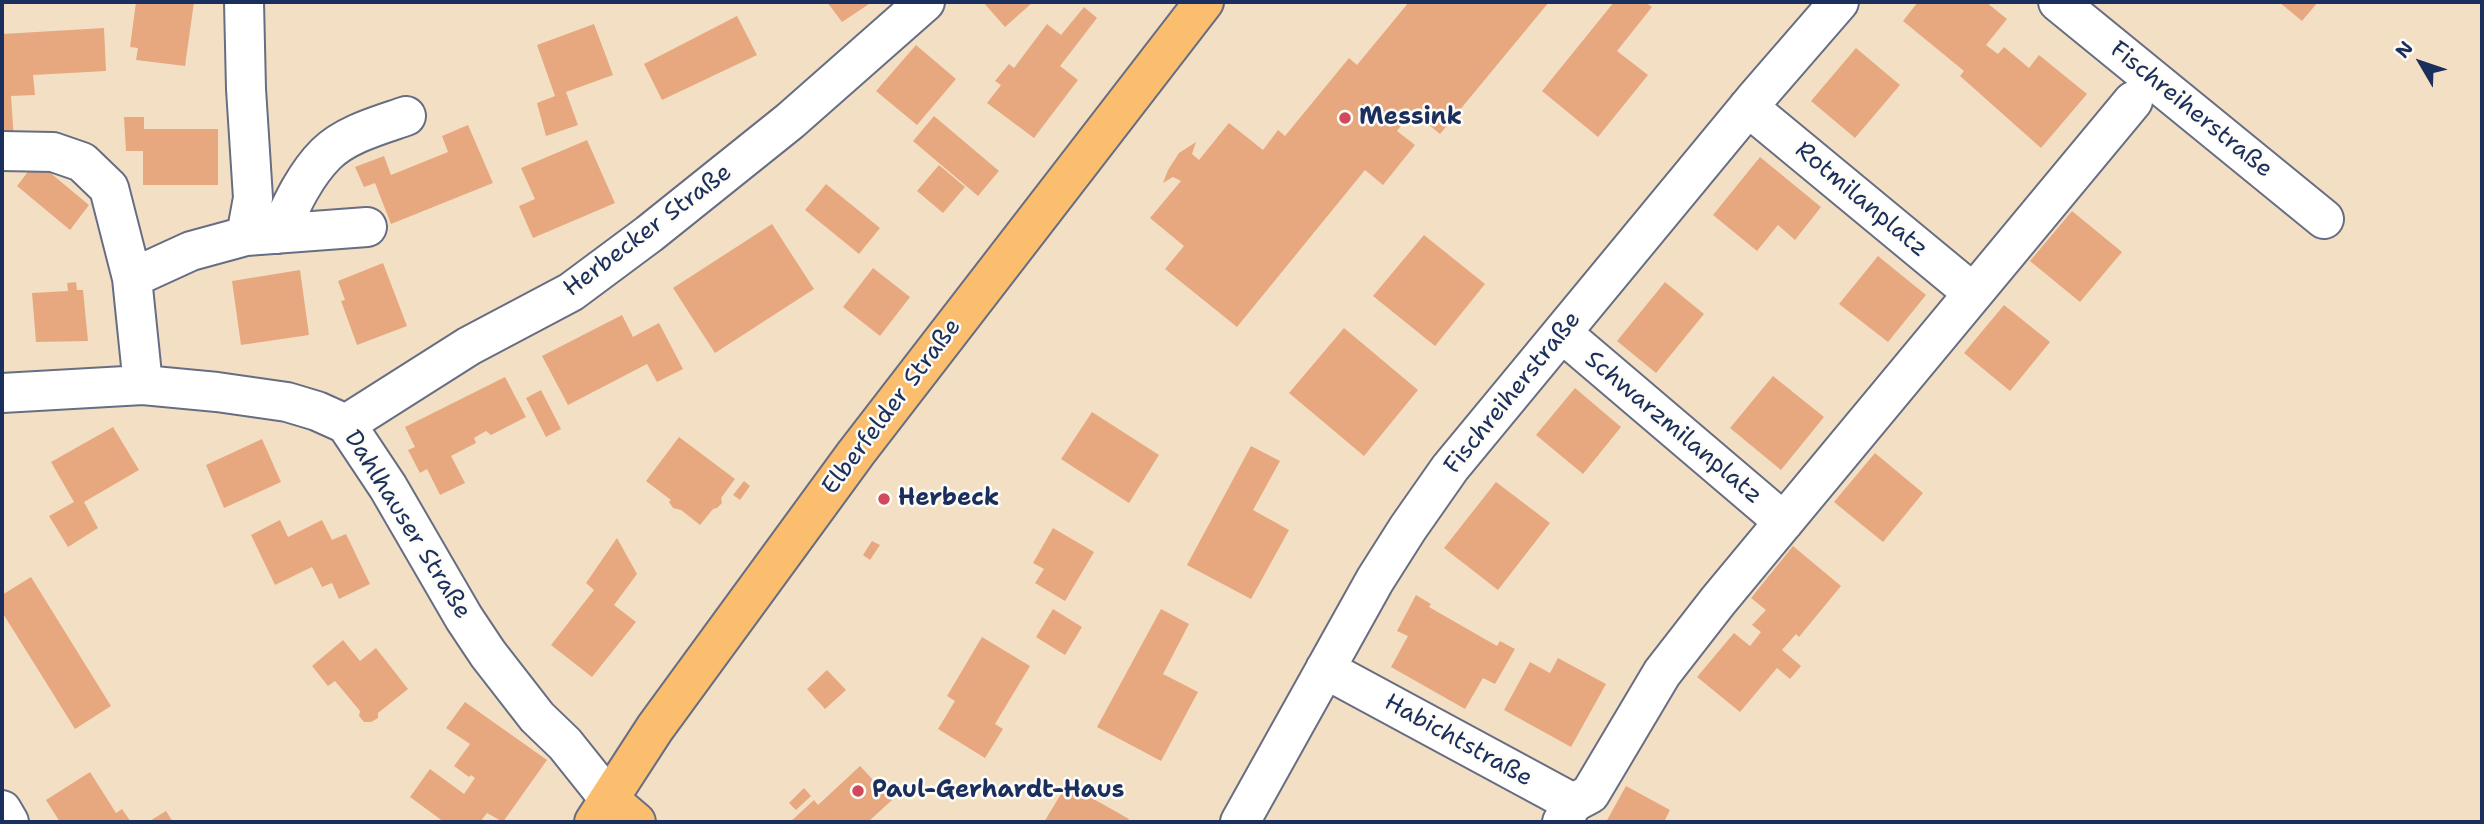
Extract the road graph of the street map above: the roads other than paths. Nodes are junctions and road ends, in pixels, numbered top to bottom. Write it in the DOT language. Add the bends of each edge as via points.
graph roads {
  1 [pos="244,2"];
  2 [pos="925,2"];
  3 [pos="1204,2"];
  4 [pos="1839,2"];
  5 [pos="2058,2"];
  6 [pos="2133,101"];
  7 [pos="1748,107"];
  8 [pos="406,116"];
  9 [pos="2,151"];
  10 [pos="2324,219"];
  11 [pos="367,228"];
  12 [pos="262,235"];
  13 [pos="132,278"];
  14 [pos="1973,293"];
  15 [pos="1562,333"];
  16 [pos="143,385"];
  17 [pos="2,393"];
  18 [pos="346,424"];
  19 [pos="1784,522"];
  20 [pos="1325,669"];
  21 [pos="2,810"];
  22 [pos="1567,813"];
  23 [pos="614,816"];
  24 [pos="9,822"];
  25 [pos="1240,822"];
  1 -- 12 [label="street" via="253,198"];
  2 -- 18 [label="street, Herbecker Straße" via="790,121 571,292 470,346"];
  3 -- 23 [label="main road, Elberfelder Straße" via="856,453 655,728"];
  4 -- 7 [label="street, Fischreiherstraße"];
  5 -- 10 [label="street, Fischreiherstraße"];
  6 -- 14 [label="street"];
  7 -- 14 [label="street, Rotmilanplatz"];
  7 -- 15 [label="street, Fischreiherstraße"];
  8 -- 12 [label="street" via="350,137 327,153"];
  9 -- 13 [label="street" via="54,152 82,162 109,188"];
  11 -- 12 [label="street"];
  12 -- 13 [label="street" via="191,251"];
  13 -- 16 [label="street"];
  14 -- 19 [label="street"];
  15 -- 19 [label="street, Schwarzmilanplatz"];
  15 -- 20 [label="street, Fischreiherstraße" via="1450,468 1375,580"];
  16 -- 17 [label="street, Dahlhauser Straße"];
  16 -- 18 [label="street, Dahlhauser Straße" via="287,402"];
  18 -- 23 [label="street, Dahlhauser Straße" via="488,654 537,718 565,744"];
  19 -- 22 [label="street" via="1661,673 1590,794"];
  20 -- 22 [label="street, Habichtstraße"];
  20 -- 25 [label="street, Fischreiherstraße"];
  21 -- 24 [label="street"];
}
